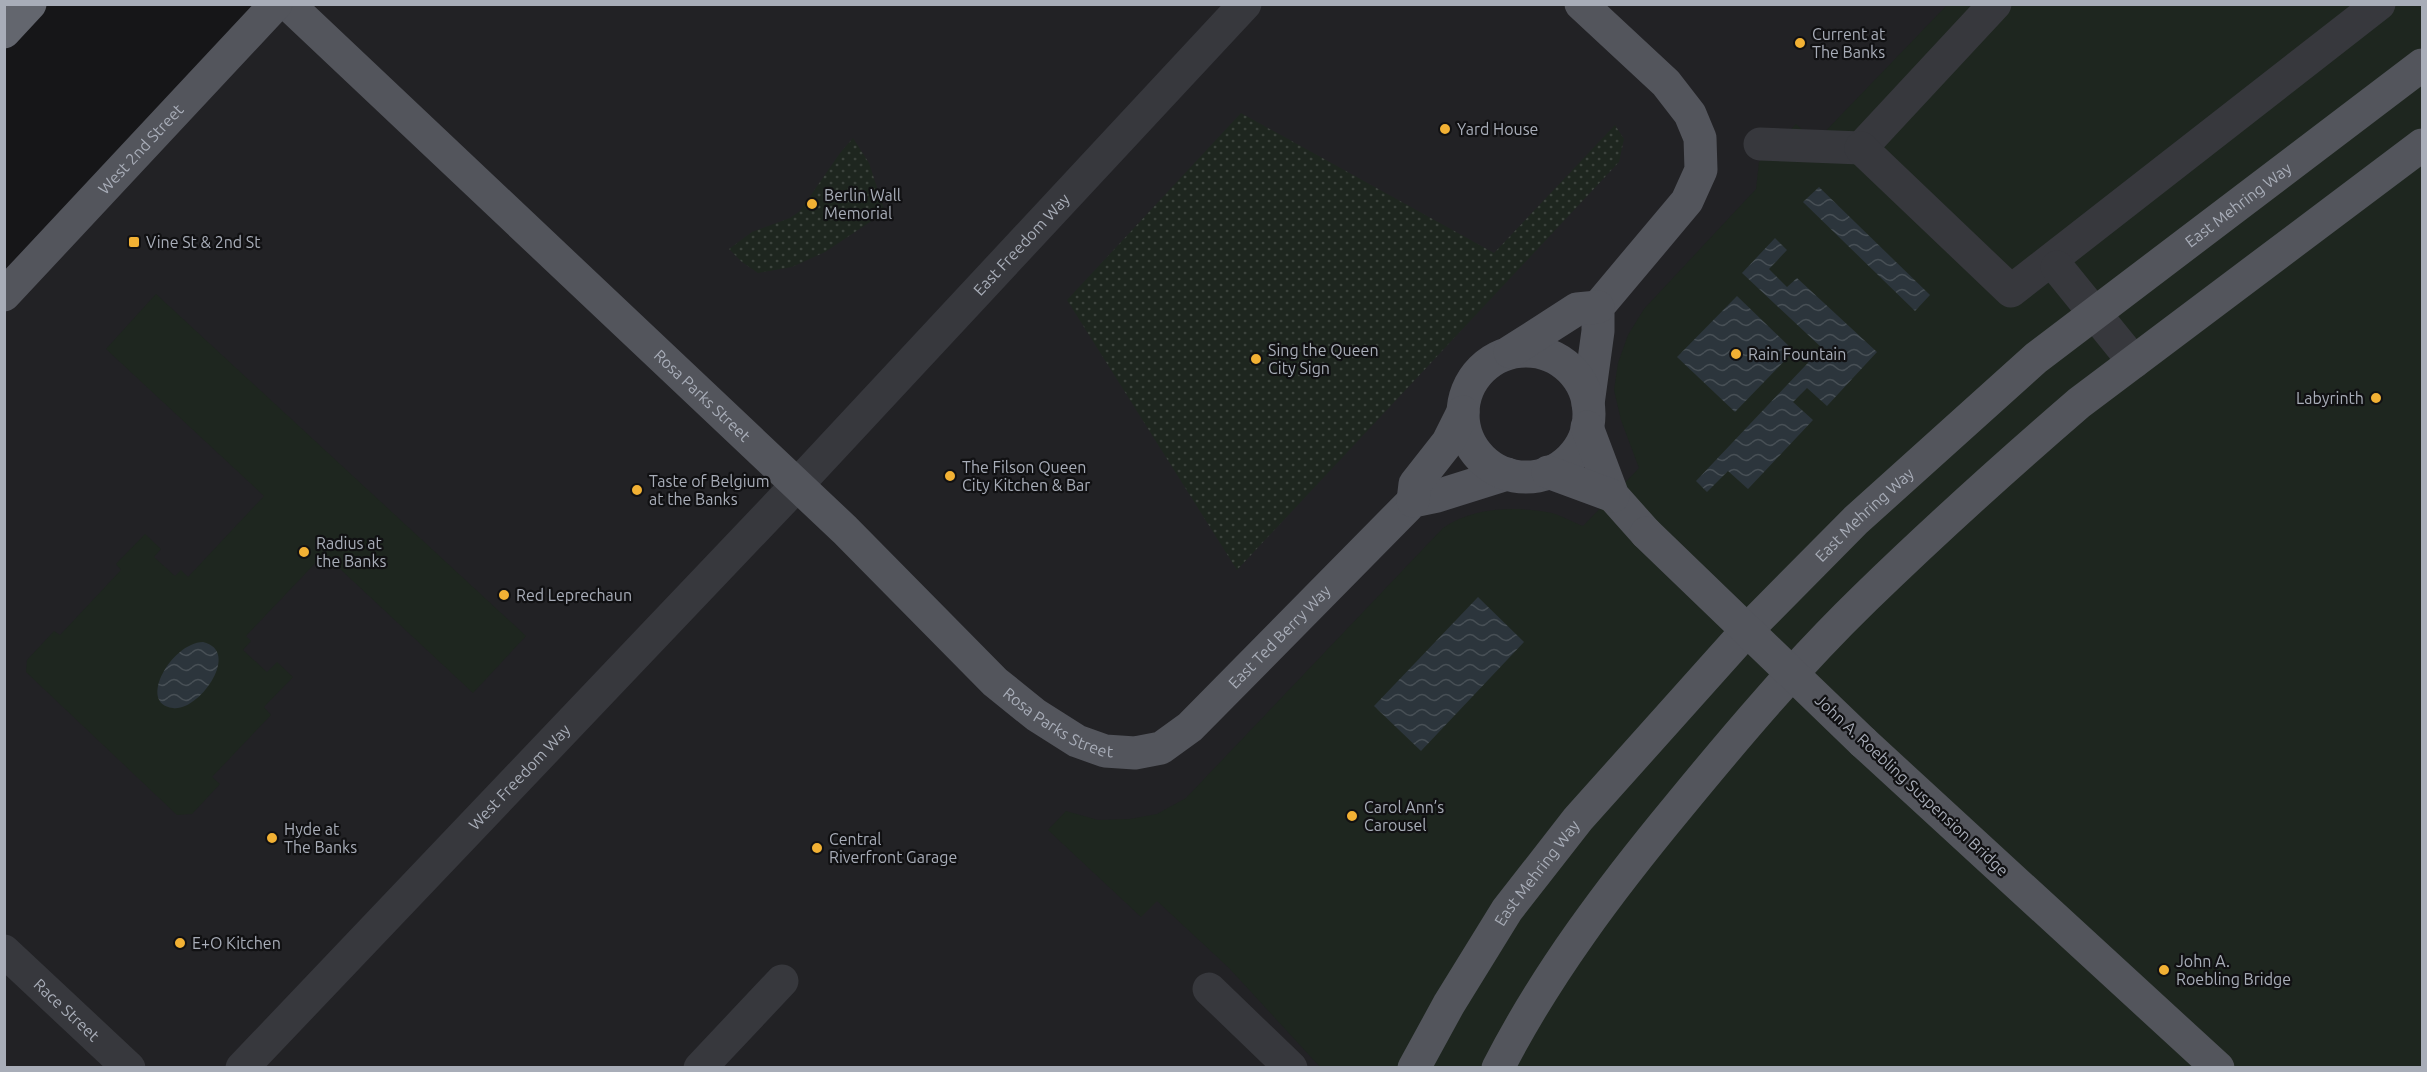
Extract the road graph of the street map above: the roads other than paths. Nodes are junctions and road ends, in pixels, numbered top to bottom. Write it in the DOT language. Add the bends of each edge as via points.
graph roads {
  1 [pos="30,4"];
  2 [pos="276,4"];
  3 [pos="288,4"];
  4 [pos="1245,4"];
  5 [pos="1995,4"];
  6 [pos="2379,4"];
  7 [pos="1587,6"];
  8 [pos="4,32"];
  9 [pos="2422,65"];
  10 [pos="1760,144"];
  11 [pos="2422,146"];
  12 [pos="1861,148"];
  13 [pos="2056,267"];
  14 [pos="4,295"];
  15 [pos="1598,307"];
  16 [pos="2094,313"];
  17 [pos="1510,352"];
  18 [pos="2134,362"];
  19 [pos="1462,412"];
  20 [pos="1588,416"];
  21 [pos="1548,472"];
  22 [pos="1507,474"];
  23 [pos="797,485"];
  24 [pos="1613,496"];
  25 [pos="1413,501"];
  26 [pos="1135,753"];
  27 [pos="4,951"];
  28 [pos="782,981"];
  29 [pos="1209,989"];
  30 [pos="2208,1058"];
  31 [pos="129,1068"];
  32 [pos="242,1068"];
  33 [pos="700,1068"];
  34 [pos="1291,1068"];
  35 [pos="1414,1068"];
  36 [pos="1498,1068"];
  1 -- 8 [label="highway"];
  2 -- 14 [label="main road, West 2nd Street"];
  3 -- 23 [label="main road, Rosa Parks Street"];
  4 -- 23 [label="street, East Freedom Way"];
  5 -- 12 [label="street"];
  6 -- 12 [label="street" via="2011,291"];
  7 -- 15 [label="main road" via="1666,83 1690,114 1700,138 1701,170 1687,201"];
  9 -- 16 [label="main road, East Mehring Way"];
  10 -- 12 [label="street"];
  11 -- 18 [label="main road"];
  13 -- 16 [label="street"];
  15 -- 17 [label="main road" via="1577,309"];
  15 -- 20 [label="main road"];
  16 -- 18 [label="street"];
  16 -- 35 [label="main road, East Mehring Way" via="1954,429 1856,519 1749,628 1578,819 1507,910"];
  17 -- 19 [label="main road" via="1476,374"];
  17 -- 20 [label="main road" via="1531,351 1551,356 1569,367 1581,384"];
  18 -- 36 [label="main road" via="2032,444 1864,599 1745,726 1572,944"];
  19 -- 22 [label="main road" via="1465,432 1474,449 1488,465"];
  19 -- 25 [label="main road, East Ted Berry Way" via="1448,442 1415,484"];
  20 -- 21 [label="main road" via="1580,446 1566,462"];
  20 -- 24 [label="main road, John A. Roebling Suspension Bridge"];
  21 -- 22 [label="main road" via="1528,477"];
  21 -- 24 [label="main road, John A. Roebling Suspension Bridge"];
  22 -- 25 [label="main road"];
  23 -- 26 [label="main road, Rosa Parks Street" via="995,682 1036,715 1077,741 1105,751"];
  23 -- 32 [label="street, West Freedom Way"];
  24 -- 30 [label="main road, John A. Roebling Suspension Bridge, bridge" via="1646,533 1863,742"];
  25 -- 26 [label="main road, East Ted Berry Way" via="1190,727 1161,748"];
  27 -- 31 [label="street, Race Street"];
  28 -- 33 [label="street"];
  29 -- 34 [label="street"];
}
